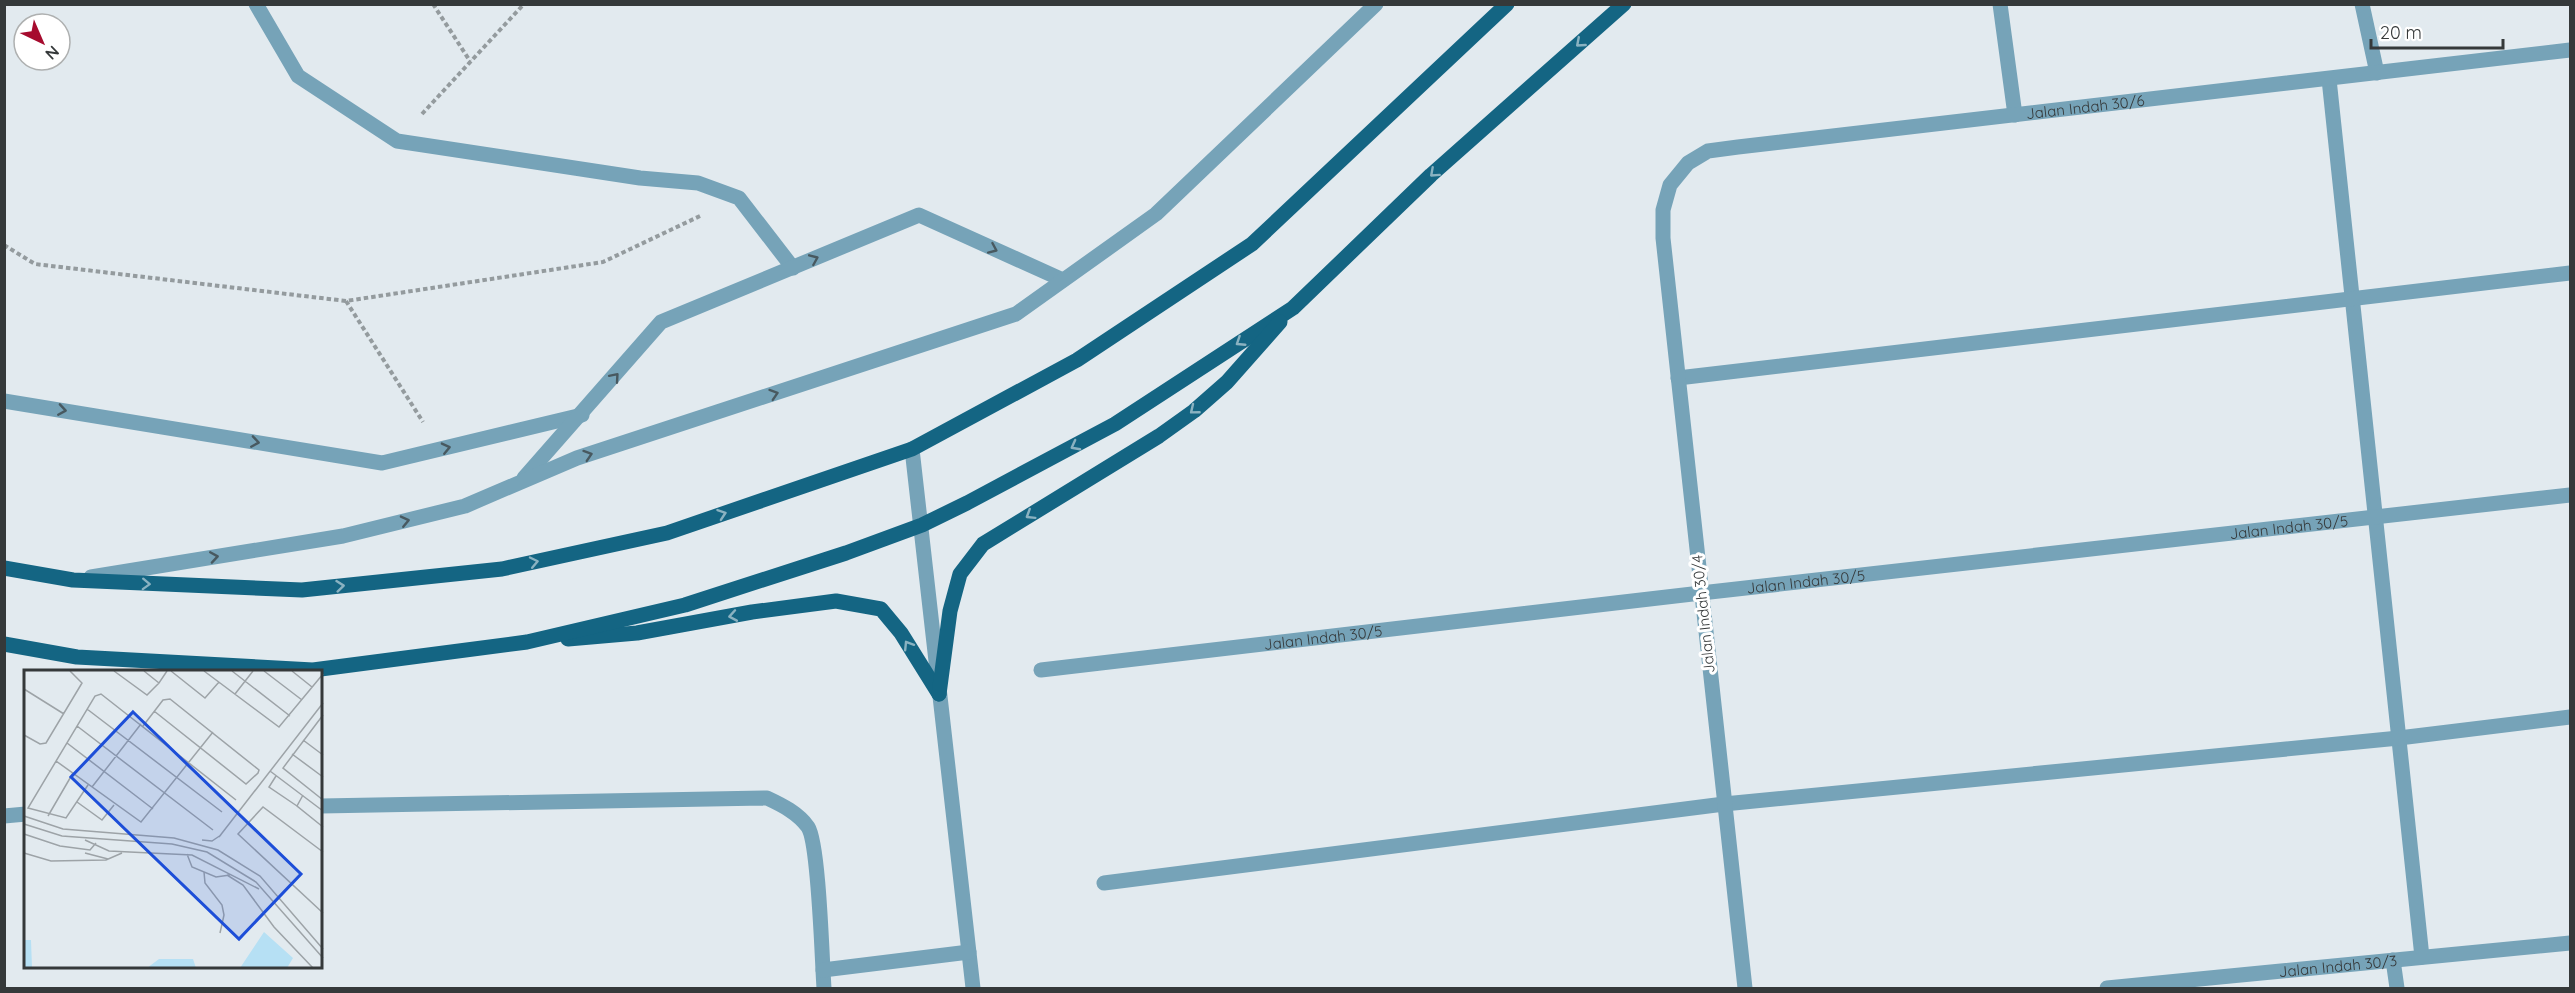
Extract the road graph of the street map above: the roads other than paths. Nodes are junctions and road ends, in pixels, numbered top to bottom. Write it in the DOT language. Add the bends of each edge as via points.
graph roads {
  1 [pos="256,4"];
  2 [pos="1376,4"];
  3 [pos="1507,4"];
  4 [pos="1624,4"];
  5 [pos="2000,4"];
  6 [pos="2362,4"];
  7 [pos="2571,50"];
  8 [pos="2377,73"];
  9 [pos="2330,79"];
  10 [pos="2015,115"];
  11 [pos="1663,238"];
  12 [pos="793,268"];
  13 [pos="2571,273"];
  14 [pos="1063,280"];
  15 [pos="2352,299"];
  16 [pos="1293,308"];
  17 [pos="1678,378"];
  18 [pos="4,400"];
  19 [pos="582,415"];
  20 [pos="912,449"];
  21 [pos="520,483"];
  22 [pos="2571,495"];
  23 [pos="2376,518"];
  24 [pos="922,525"];
  25 [pos="4,568"];
  26 [pos="73,580"];
  27 [pos="1701,593"];
  28 [pos="527,642"];
  29 [pos="4,644"];
  30 [pos="1041,670"];
  31 [pos="939,694"];
  32 [pos="2571,717"];
  33 [pos="2399,738"];
  34 [pos="1724,804"];
  35 [pos="322,806"];
  36 [pos="24,814"];
  37 [pos="4,816"];
  38 [pos="1104,883"];
  39 [pos="2571,943"];
  40 [pos="969,952"];
  41 [pos="2422,957"];
  42 [pos="2393,960"];
  43 [pos="823,970"];
  44 [pos="824,988"];
  45 [pos="973,988"];
  46 [pos="1745,988"];
  47 [pos="2107,988"];
  48 [pos="2397,988"];
  1 -- 12 [label="street" via="298,76 396,141 640,178 698,183 739,198"];
  2 -- 14 [label="street" via="1156,214"];
  3 -- 20 [label="main road" via="1252,244 1077,360"];
  4 -- 16 [label="main road, one-way" via="1431,175"];
  5 -- 10 [label="street"];
  6 -- 8 [label="street"];
  7 -- 8 [label="street, Jalan Indah 30/6"];
  8 -- 9 [label="street, Jalan Indah 30/6"];
  9 -- 10 [label="street, Jalan Indah 30/6"];
  9 -- 15 [label="street"];
  10 -- 11 [label="street, Jalan Indah 30/6" via="1708,151 1688,163 1670,185 1663,210"];
  11 -- 17 [label="street, Jalan Indah 30/4"];
  12 -- 14 [label="street, one-way" via="919,215"];
  19 -- 12 [label="street, one-way" via="661,322"];
  13 -- 15 [label="street"];
  21 -- 14 [label="street, one-way" via="577,458 1016,314"];
  15 -- 17 [label="street"];
  15 -- 23 [label="street"];
  16 -- 24 [label="main road, one-way" via="1115,424"];
  16 -- 31 [label="main road, one-way" via="1227,382 1194,411 1160,436 983,544 960,574 950,611"];
  17 -- 27 [label="street, Jalan Indah 30/4"];
  18 -- 19 [label="street, one-way" via="382,463"];
  19 -- 21 [label="street"];
  20 -- 24 [label="street"];
  26 -- 20 [label="main road, one-way" via="302,590 502,569 667,532"];
  26 -- 21 [label="street, one-way" via="343,536 465,506"];
  22 -- 23 [label="street, Jalan Indah 30/5"];
  23 -- 27 [label="street, Jalan Indah 30/5"];
  23 -- 33 [label="street"];
  24 -- 28 [label="main road" via="685,605"];
  24 -- 31 [label="street"];
  25 -- 26 [label="main road"];
  27 -- 30 [label="street, Jalan Indah 30/5"];
  27 -- 34 [label="street, Jalan Indah 30/4"];
  28 -- 29 [label="main road" via="313,669 77,657"];
  31 -- 28 [label="main road, one-way" via="881,609 836,601 637,633"];
  31 -- 40 [label="street"];
  32 -- 33 [label="street"];
  33 -- 34 [label="street"];
  33 -- 41 [label="street"];
  34 -- 38 [label="street"];
  34 -- 46 [label="street, Jalan Indah 30/4"];
  35 -- 43 [label="street" via="767,798 787,807 809,828"];
  36 -- 37 [label="street"];
  39 -- 41 [label="street, Jalan Indah 30/3"];
  40 -- 43 [label="street"];
  40 -- 45 [label="street"];
  41 -- 42 [label="street, Jalan Indah 30/3"];
  42 -- 47 [label="street, Jalan Indah 30/3"];
  42 -- 48 [label="street"];
  43 -- 44 [label="street"];
}
